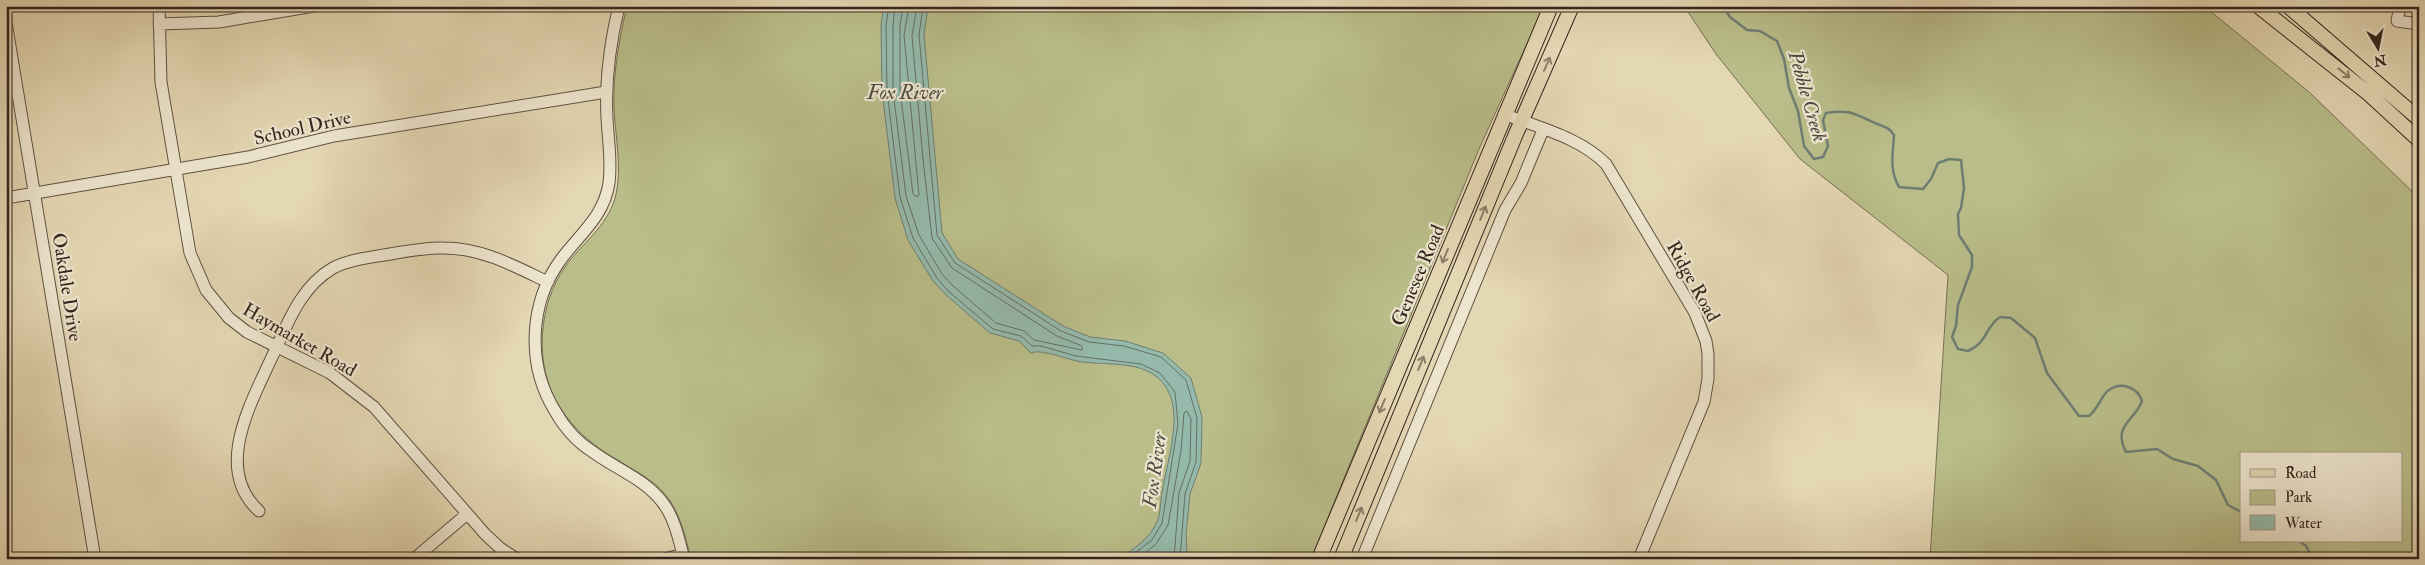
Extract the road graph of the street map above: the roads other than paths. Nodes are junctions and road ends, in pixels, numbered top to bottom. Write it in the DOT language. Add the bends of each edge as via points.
graph roads {
  1 [pos="159,6"];
  2 [pos="619,6"];
  3 [pos="1551,6"];
  4 [pos="1572,6"];
  5 [pos="2258,6"];
  6 [pos="2288,6"];
  7 [pos="2400,6"];
  8 [pos="307,7"];
  9 [pos="6,22"];
  10 [pos="159,24"];
  11 [pos="2419,24"];
  12 [pos="606,92"];
  13 [pos="1504,114"];
  14 [pos="2419,119"];
  15 [pos="1521,121"];
  16 [pos="1543,130"];
  17 [pos="2419,140"];
  18 [pos="176,169"];
  19 [pos="35,193"];
  20 [pos="6,198"];
  21 [pos="548,282"];
  22 [pos="277,346"];
  23 [pos="259,511"];
  24 [pos="467,514"];
  25 [pos="683,556"];
  26 [pos="95,559"];
  27 [pos="414,559"];
  28 [pos="517,559"];
  29 [pos="665,559"];
  30 [pos="1319,559"];
  31 [pos="1341,559"];
  32 [pos="1362,559"];
  33 [pos="1639,559"];
  1 -- 10 [label="street, Haymarket Road"];
  2 -- 12 [label="street" via="609,53"];
  3 -- 13 [label="main road, Genesee Road"];
  15 -- 4 [label="main road, Genesee Road, one-way"];
  5 -- 17 [label="main road, one-way" via="2369,94"];
  6 -- 14 [label="main road"];
  7 -- 11 [label="street" via="2398,21"];
  8 -- 10 [label="street" via="219,22"];
  9 -- 19 [label="street, Oakdale Drive"];
  10 -- 18 [label="street, Haymarket Road" via="161,82"];
  12 -- 18 [label="street, School Drive" via="334,136 248,157"];
  12 -- 21 [label="street" via="610,169 607,194 593,223 562,258"];
  13 -- 15 [label="street, Ridge Road"];
  13 -- 30 [label="main road, Genesee Road, one-way"];
  15 -- 16 [label="street, Ridge Road"];
  31 -- 15 [label="main road, Genesee Road, one-way"];
  16 -- 32 [label="street" via="1521,183 1504,210"];
  16 -- 33 [label="street, Ridge Road" via="1593,151 1606,164 1695,313 1706,341 1709,368 1704,402"];
  18 -- 19 [label="street, School Drive"];
  18 -- 22 [label="street, Haymarket Road" via="190,253 206,290 229,318 247,332"];
  19 -- 20 [label="street, School Drive"];
  19 -- 26 [label="street, Oakdale Drive"];
  21 -- 22 [label="street" via="496,258 463,249 430,248 350,262 333,268 308,288"];
  21 -- 25 [label="street" via="538,312 535,344 537,366 547,396 562,422 582,445 654,492 670,513"];
  22 -- 23 [label="street" via="246,413 238,447 241,487 249,502"];
  22 -- 24 [label="street, Haymarket Road" via="330,373 374,407"];
  24 -- 27 [label="street"];
  24 -- 28 [label="street, Haymarket Road" via="491,540"];
  25 -- 29 [label="street"];
}
